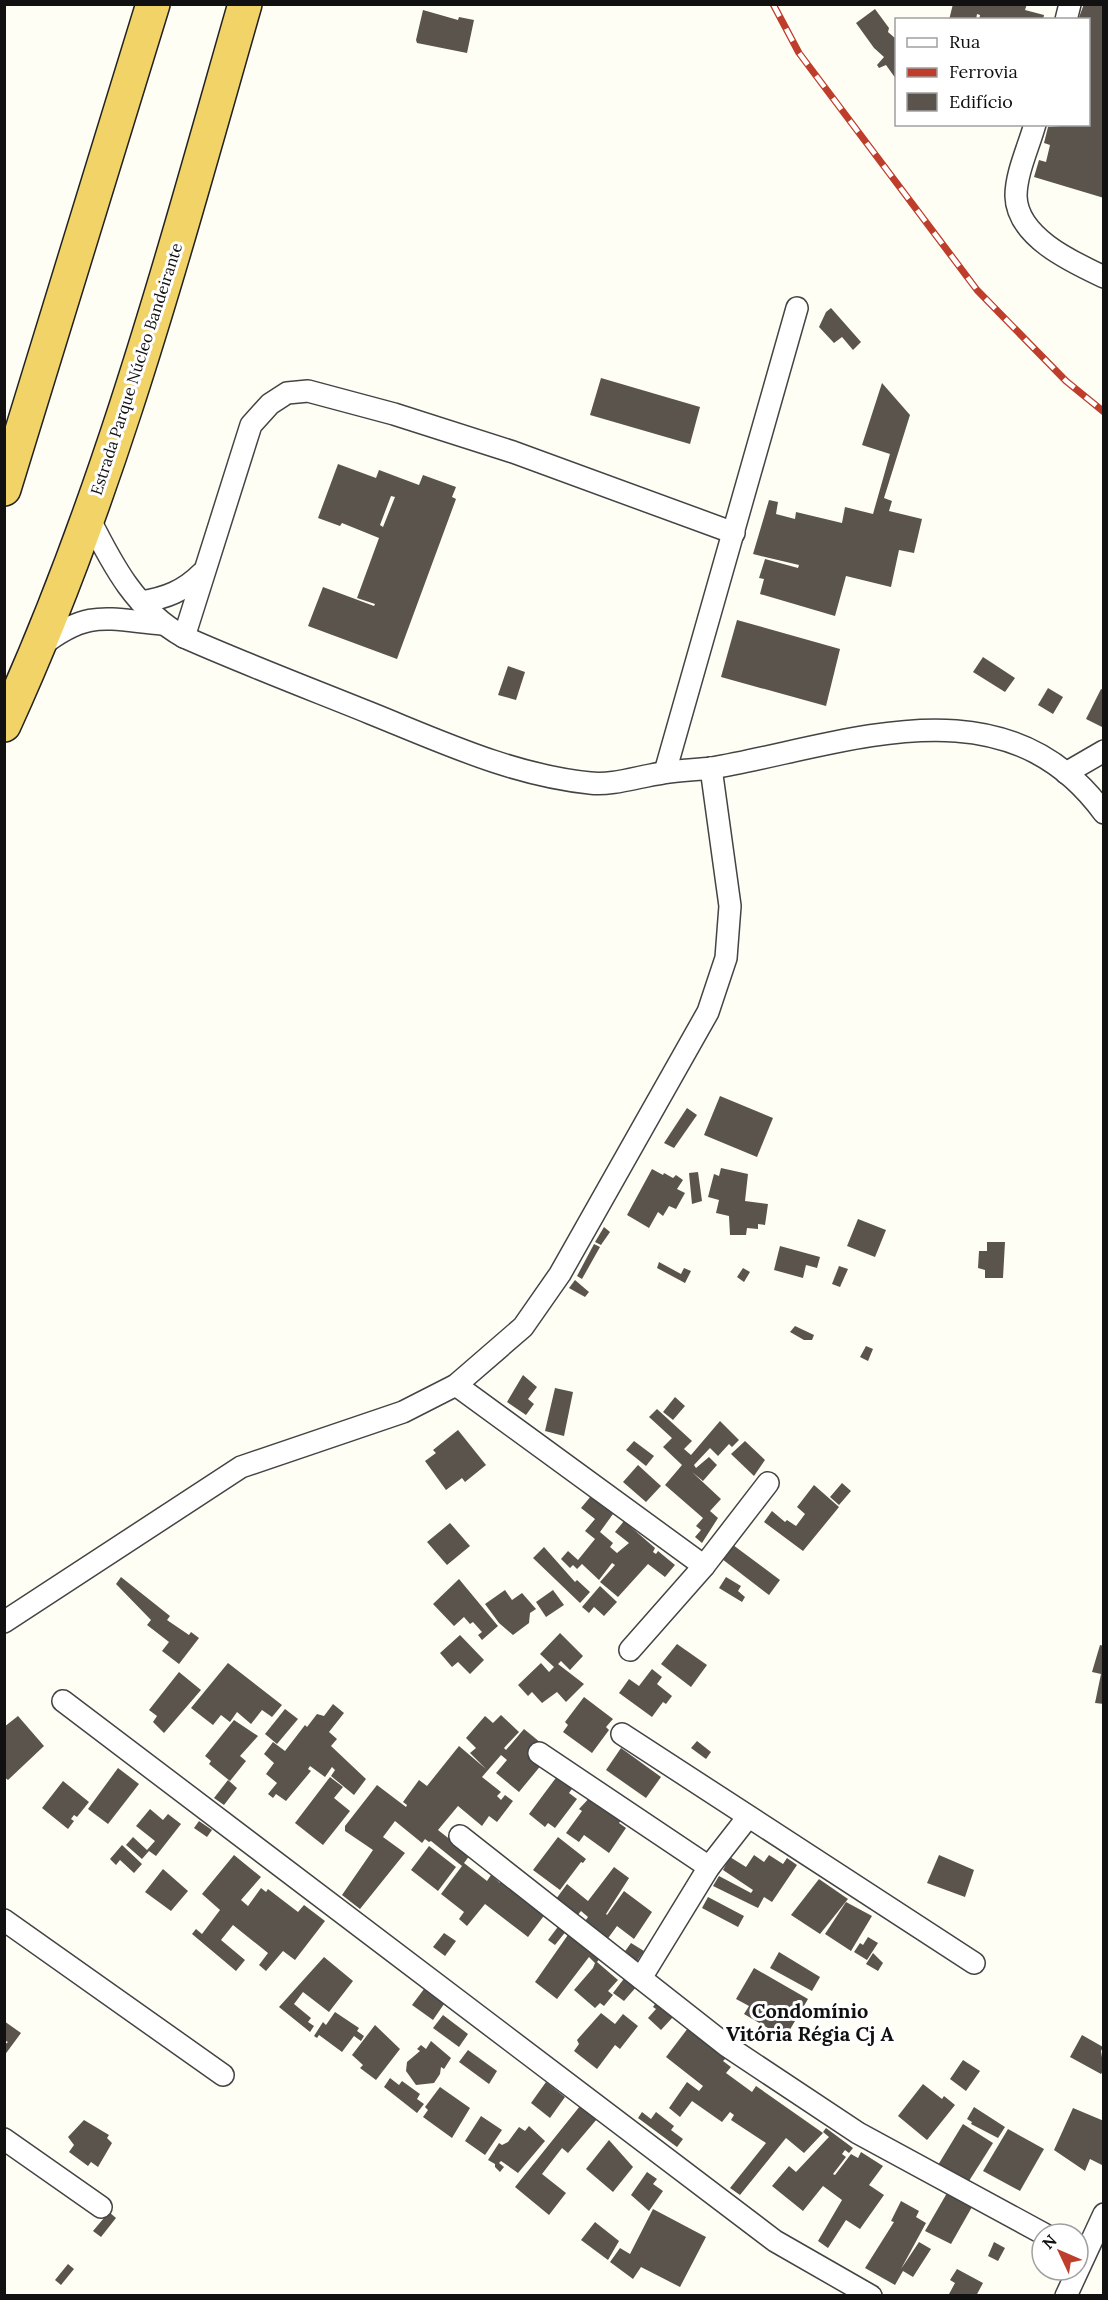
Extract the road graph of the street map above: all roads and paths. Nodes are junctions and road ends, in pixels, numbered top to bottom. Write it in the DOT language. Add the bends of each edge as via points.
graph roads {
  1 [pos="153,4"];
  2 [pos="245,4"];
  3 [pos="1034,126"];
  4 [pos="1104,277"];
  5 [pos="798,308"];
  6 [pos="4,489"];
  7 [pos="88,518"];
  8 [pos="734,533"];
  9 [pos="203,572"];
  10 [pos="141,602"];
  11 [pos="162,624"];
  12 [pos="184,637"];
  13 [pos="41,646"];
  14 [pos="4,725"];
  15 [pos="1104,752"];
  16 [pos="711,768"];
  17 [pos="665,772"];
  18 [pos="1066,773"];
  19 [pos="1104,813"];
  20 [pos="456,1385"];
  21 [pos="768,1483"];
  22 [pos="704,1566"];
  23 [pos="4,1622"];
  24 [pos="630,1650"];
  25 [pos="63,1701"];
  26 [pos="622,1734"];
  27 [pos="539,1753"];
  28 [pos="748,1817"];
  29 [pos="460,1836"];
  30 [pos="709,1867"];
  31 [pos="4,1920"];
  32 [pos="974,1963"];
  33 [pos="641,1978"];
  34 [pos="223,2075"];
  35 [pos="4,2139"];
  36 [pos="101,2207"];
  37 [pos="1104,2214"];
  38 [pos="1030,2226"];
  39 [pos="1090,2239"];
  40 [pos="871,2295"];
  1 -- 6 [label="highway"];
  2 -- 7 [label="highway, Estrada Parque Núcleo Bandeirante" via="152,329"];
  3 -- 4 [label="street" via="1018,182 1016,196 1021,213 1030,230 1073,262"];
  5 -- 8 [label="street"];
  7 -- 10 [label="street" via="117,574"];
  7 -- 13 [label="highway, Estrada Parque Núcleo Bandeirante"];
  8 -- 9 [label="street" via="513,452 308,391 287,393 270,404 251,425"];
  8 -- 17 [label="street"];
  9 -- 10 [label="street" via="186,588"];
  9 -- 12 [label="street"];
  10 -- 11 [label="street"];
  11 -- 12 [label="street"];
  11 -- 13 [label="street" via="80,621"];
  12 -- 17 [label="street" via="480,758 538,775 593,784"];
  13 -- 14 [label="highway, Estrada Parque Núcleo Bandeirante"];
  15 -- 18 [label="street"];
  16 -- 17 [label="street"];
  16 -- 18 [label="street" via="831,741 906,730 970,732 1005,740 1055,763"];
  16 -- 20 [label="street" via="730,906 726,958 708,1012 560,1274 523,1327"];
  18 -- 19 [label="street"];
  20 -- 22 [label="street"];
  20 -- 23 [label="street" via="361,1429 241,1467"];
  21 -- 22 [label="street"];
  22 -- 24 [label="street"];
  25 -- 40 [label="street" via="776,2241"];
  26 -- 28 [label="street"];
  27 -- 30 [label="street"];
  28 -- 30 [label="street"];
  28 -- 32 [label="street"];
  29 -- 33 [label="street"];
  30 -- 33 [label="street"];
  31 -- 34 [label="street"];
  33 -- 38 [label="street" via="727,2046 858,2133"];
  35 -- 36 [label="street"];
  37 -- 39 [label="street"];
}
